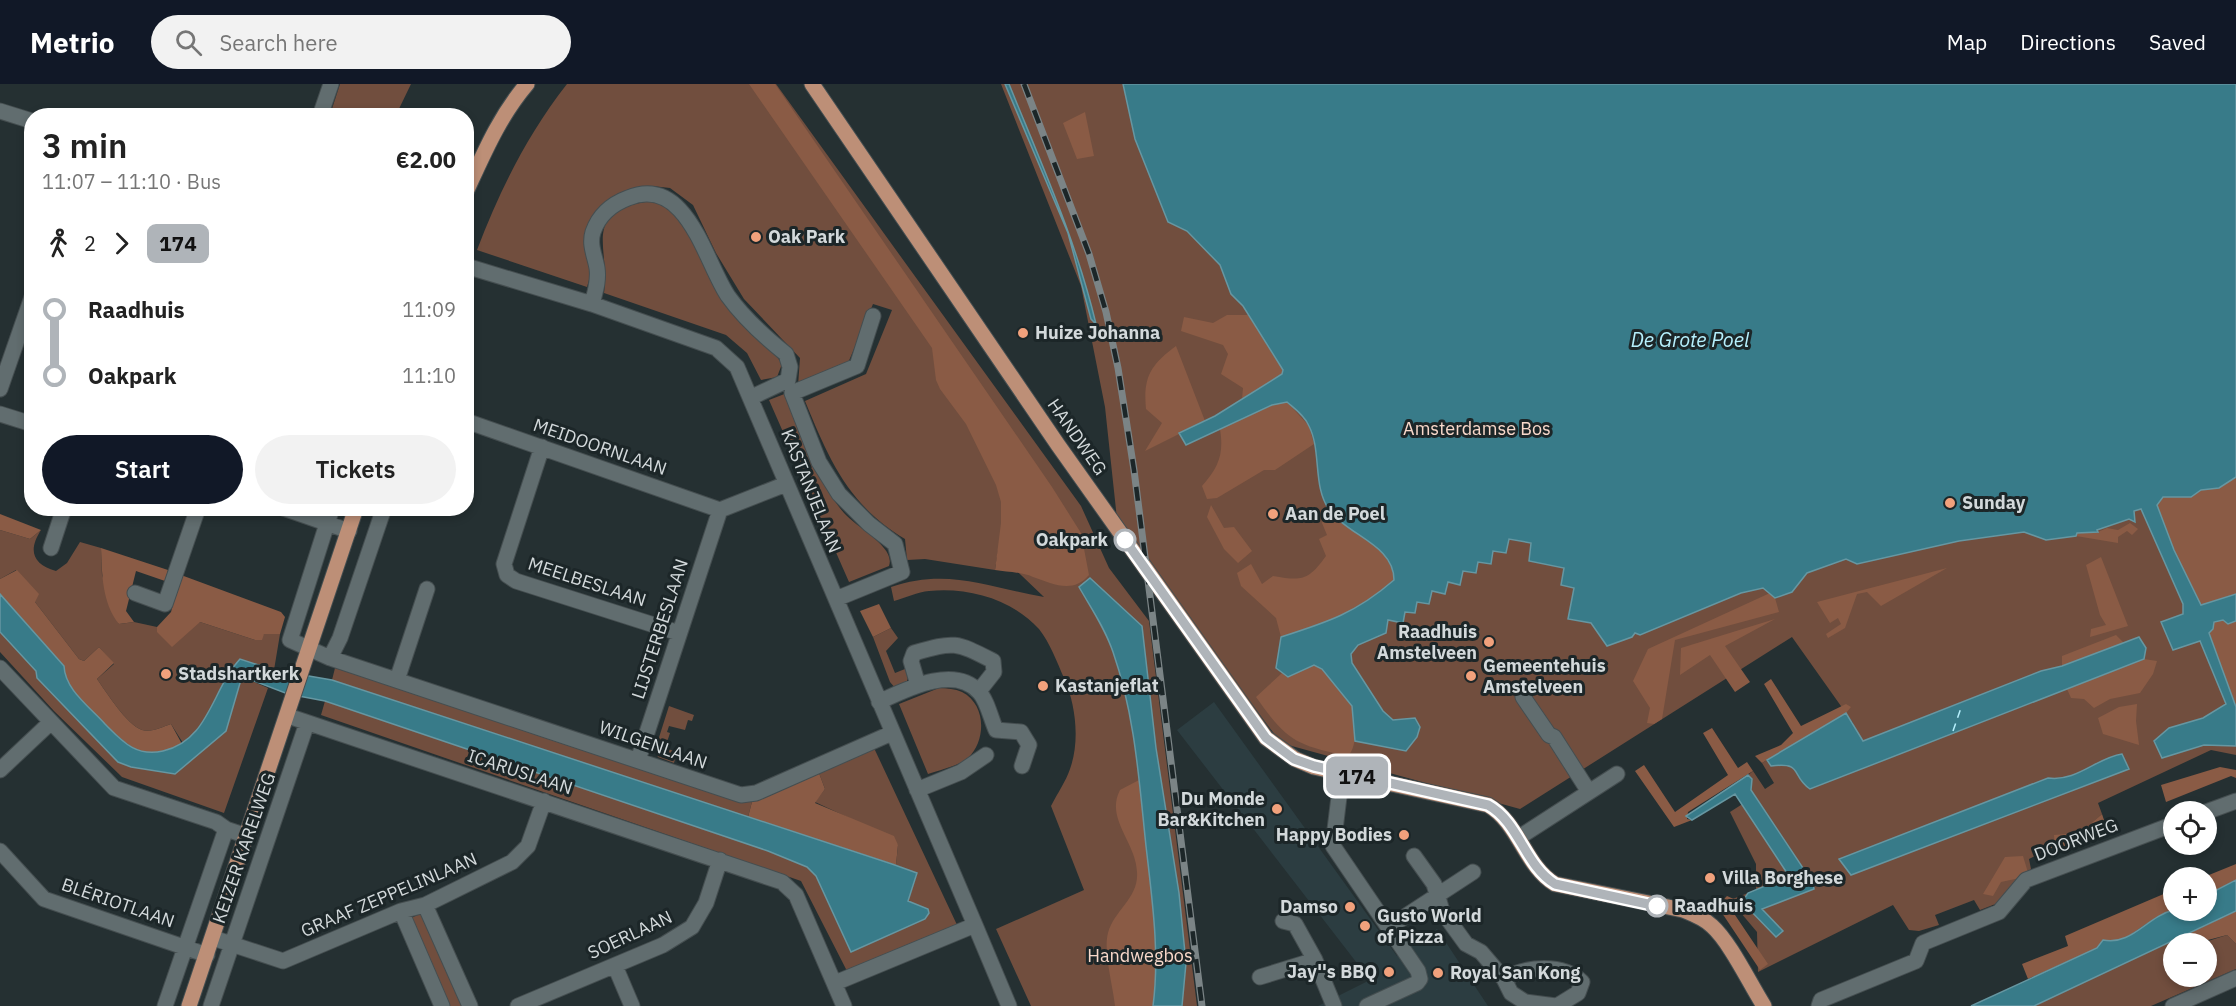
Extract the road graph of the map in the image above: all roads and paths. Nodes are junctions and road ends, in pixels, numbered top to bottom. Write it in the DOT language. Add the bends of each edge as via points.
graph roads {
  1 [pos="331,84"];
  2 [pos="527,84"];
  3 [pos="812,84"];
  4 [pos="323,108"];
  5 [pos="0,111"];
  6 [pos="24,118"];
  7 [pos="474,174"];
  8 [pos="474,268"];
  9 [pos="592,304"];
  10 [pos="873,316"];
  11 [pos="24,320"];
  12 [pos="0,389"];
  13 [pos="752,397"];
  14 [pos="0,414"];
  15 [pos="24,422"];
  16 [pos="474,424"];
  17 [pos="542,447"];
  18 [pos="786,484"];
  19 [pos="720,510"];
  20 [pos="61,516"];
  21 [pos="195,516"];
  22 [pos="329,516"];
  23 [pos="354,516"];
  24 [pos="381,516"];
  25 [pos="349,531"];
  26 [pos="51,548"];
  27 [pos="427,589"];
  28 [pos="135,593"];
  29 [pos="836,599"];
  30 [pos="680,633"];
  31 [pos="309,655"];
  32 [pos="330,658"];
  33 [pos="0,668"];
  34 [pos="397,681"];
  35 [pos="918,685"];
  36 [pos="979,691"];
  37 [pos="1523,697"];
  38 [pos="879,702"];
  39 [pos="288,716"];
  40 [pos="51,722"];
  41 [pos="307,723"];
  42 [pos="892,733"];
  43 [pos="986,755"];
  44 [pos="638,760"];
  45 [pos="1022,766"];
  46 [pos="0,770"];
  47 [pos="1342,772"];
  48 [pos="1617,774"];
  49 [pos="917,790"];
  50 [pos="1589,792"];
  51 [pos="544,801"];
  52 [pos="2236,801"];
  53 [pos="2217,808"];
  54 [pos="2163,828"];
  55 [pos="226,829"];
  56 [pos="247,836"];
  57 [pos="1518,838"];
  58 [pos="0,851"];
  59 [pos="1414,856"];
  60 [pos="720,860"];
  61 [pos="1473,872"];
  62 [pos="1437,896"];
  63 [pos="425,905"];
  64 [pos="401,911"];
  65 [pos="1283,921"];
  66 [pos="975,926"];
  67 [pos="1389,927"];
  68 [pos="213,938"];
  69 [pos="232,945"];
  70 [pos="185,947"];
  71 [pos="207,955"];
  72 [pos="1315,960"];
  73 [pos="615,966"];
  74 [pos="1260,977"];
  75 [pos="2236,978"];
  76 [pos="1504,979"];
  77 [pos="836,983"];
  78 [pos="165,1006"];
  79 [pos="189,1006"];
  80 [pos="211,1006"];
  81 [pos="442,1006"];
  82 [pos="470,1006"];
  83 [pos="518,1006"];
  84 [pos="632,1006"];
  85 [pos="844,1006"];
  86 [pos="1009,1006"];
  87 [pos="1334,1006"];
  88 [pos="1367,1006"];
  89 [pos="1556,1006"];
  90 [pos="1764,1006"];
  91 [pos="1820,1006"];
  92 [pos="2173,1006"];
  1 -- 4 [label="street"];
  2 -- 7 [label="main road" via="512,101"];
  3 -- 47 [label="main road, HANDWEG" via="1058,445 1266,738 1294,759"];
  5 -- 6 [label="street"];
  8 -- 9 [label="street, KASTANJELAAN"];
  9 -- 13 [label="street, KASTANJELAAN" via="716,348 737,367"];
  9 -- 13 [label="street" via="597,283 591,248 602,215 617,202 634,195 670,201 683,211 693,227 729,297 786,354 788,380"];
  10 -- 29 [label="street, KASTANJELAAN" via="857,366 792,393 819,462 839,494 898,550 902,572"];
  11 -- 12 [label="street"];
  13 -- 18 [label="street, KASTANJELAAN"];
  14 -- 15 [label="street"];
  16 -- 17 [label="street, MEIDOORNLAAN"];
  17 -- 19 [label="street, MEIDOORNLAAN"];
  17 -- 30 [label="street, MEELBESLAAN" via="504,564 507,575"];
  18 -- 19 [label="street"];
  18 -- 29 [label="street, KASTANJELAAN"];
  19 -- 30 [label="street, LIJSTERBESLAAN"];
  20 -- 26 [label="street"];
  21 -- 28 [label="street" via="165,604"];
  22 -- 25 [label="street"];
  22 -- 31 [label="street, WILGENLAAN" via="290,640"];
  23 -- 25 [label="main road, KEIZER KARELWEG"];
  24 -- 32 [label="street"];
  25 -- 31 [label="main road, KEIZER KARELWEG"];
  27 -- 34 [label="street"];
  29 -- 38 [label="street, KASTANJELAAN"];
  30 -- 44 [label="street, LIJSTERBESLAAN"];
  31 -- 32 [label="street, WILGENLAAN"];
  31 -- 39 [label="main road, KEIZER KARELWEG"];
  32 -- 34 [label="street, WILGENLAAN"];
  33 -- 40 [label="street"];
  34 -- 44 [label="street, WILGENLAAN"];
  35 -- 36 [label="street" via="943,679"];
  35 -- 36 [label="street" via="911,661 915,653 961,644 993,661 994,672"];
  35 -- 38 [label="street"];
  36 -- 45 [label="street" via="996,730 1021,732 1029,745"];
  37 -- 50 [label="street"];
  38 -- 42 [label="street, KASTANJELAAN"];
  39 -- 41 [label="street"];
  39 -- 56 [label="main road, KEIZER KARELWEG"];
  40 -- 46 [label="street"];
  40 -- 55 [label="street" via="114,788 216,822"];
  41 -- 51 [label="street, ICARUSLAAN"];
  41 -- 69 [label="street, KEIZER KARELWEG"];
  42 -- 44 [label="street, WILGENLAAN" via="756,794 741,795"];
  42 -- 49 [label="street, KASTANJELAAN"];
  43 -- 49 [label="street" via="961,772"];
  47 -- 57 [label="main road, HANDWEG" via="1488,805 1501,814"];
  47 -- 67 [label="street" via="1333,846"];
  48 -- 50 [label="street"];
  49 -- 66 [label="street, KASTANJELAAN"];
  50 -- 57 [label="street"];
  51 -- 60 [label="street, ICARUSLAAN"];
  51 -- 63 [label="street, GRAAF ZEPPELINLAAN" via="528,846 512,862"];
  52 -- 53 [label="street"];
  54 -- 91 [label="street, DOORWEG" via="2026,880 1999,912 1923,943 1916,961 1821,1000"];
  55 -- 56 [label="street"];
  55 -- 70 [label="street, KEIZER KARELWEG"];
  56 -- 68 [label="main road, KEIZER KARELWEG"];
  57 -- 90 [label="main road, HANDWEG" via="1555,884 1683,910 1706,921 1723,940"];
  58 -- 70 [label="street, BLÉRIOTLAAN" via="44,899"];
  59 -- 62 [label="street" via="1434,884"];
  60 -- 73 [label="street, SOERLAAN" via="706,903 692,927"];
  60 -- 77 [label="street, ICARUSLAAN" via="782,882 796,895"];
  61 -- 62 [label="street"];
  62 -- 67 [label="street"];
  62 -- 76 [label="street" via="1442,911 1466,944 1481,952"];
  63 -- 64 [label="street, GRAAF ZEPPELINLAAN"];
  63 -- 82 [label="street"];
  64 -- 69 [label="street, GRAAF ZEPPELINLAAN" via="283,961"];
  64 -- 81 [label="street"];
  65 -- 72 [label="street" via="1295,924"];
  66 -- 77 [label="street"];
  66 -- 86 [label="street, KASTANJELAAN"];
  67 -- 88 [label="street" via="1420,979"];
  68 -- 69 [label="street, GRAAF ZEPPELINLAAN"];
  68 -- 71 [label="main road, KEIZER KARELWEG"];
  69 -- 80 [label="street, KEIZER KARELWEG"];
  70 -- 71 [label="street, BLÉRIOTLAAN"];
  70 -- 78 [label="street, KEIZER KARELWEG"];
  71 -- 79 [label="main road, KEIZER KARELWEG"];
  72 -- 74 [label="street"];
  72 -- 87 [label="street"];
  73 -- 83 [label="street, SOERLAAN"];
  73 -- 84 [label="street"];
  75 -- 92 [label="street"];
  76 -- 89 [label="street" via="1511,993 1525,1002"];
  76 -- 89 [label="street" via="1531,968 1574,975 1582,982 1578,993"];
  77 -- 85 [label="street, ICARUSLAAN"];
}
